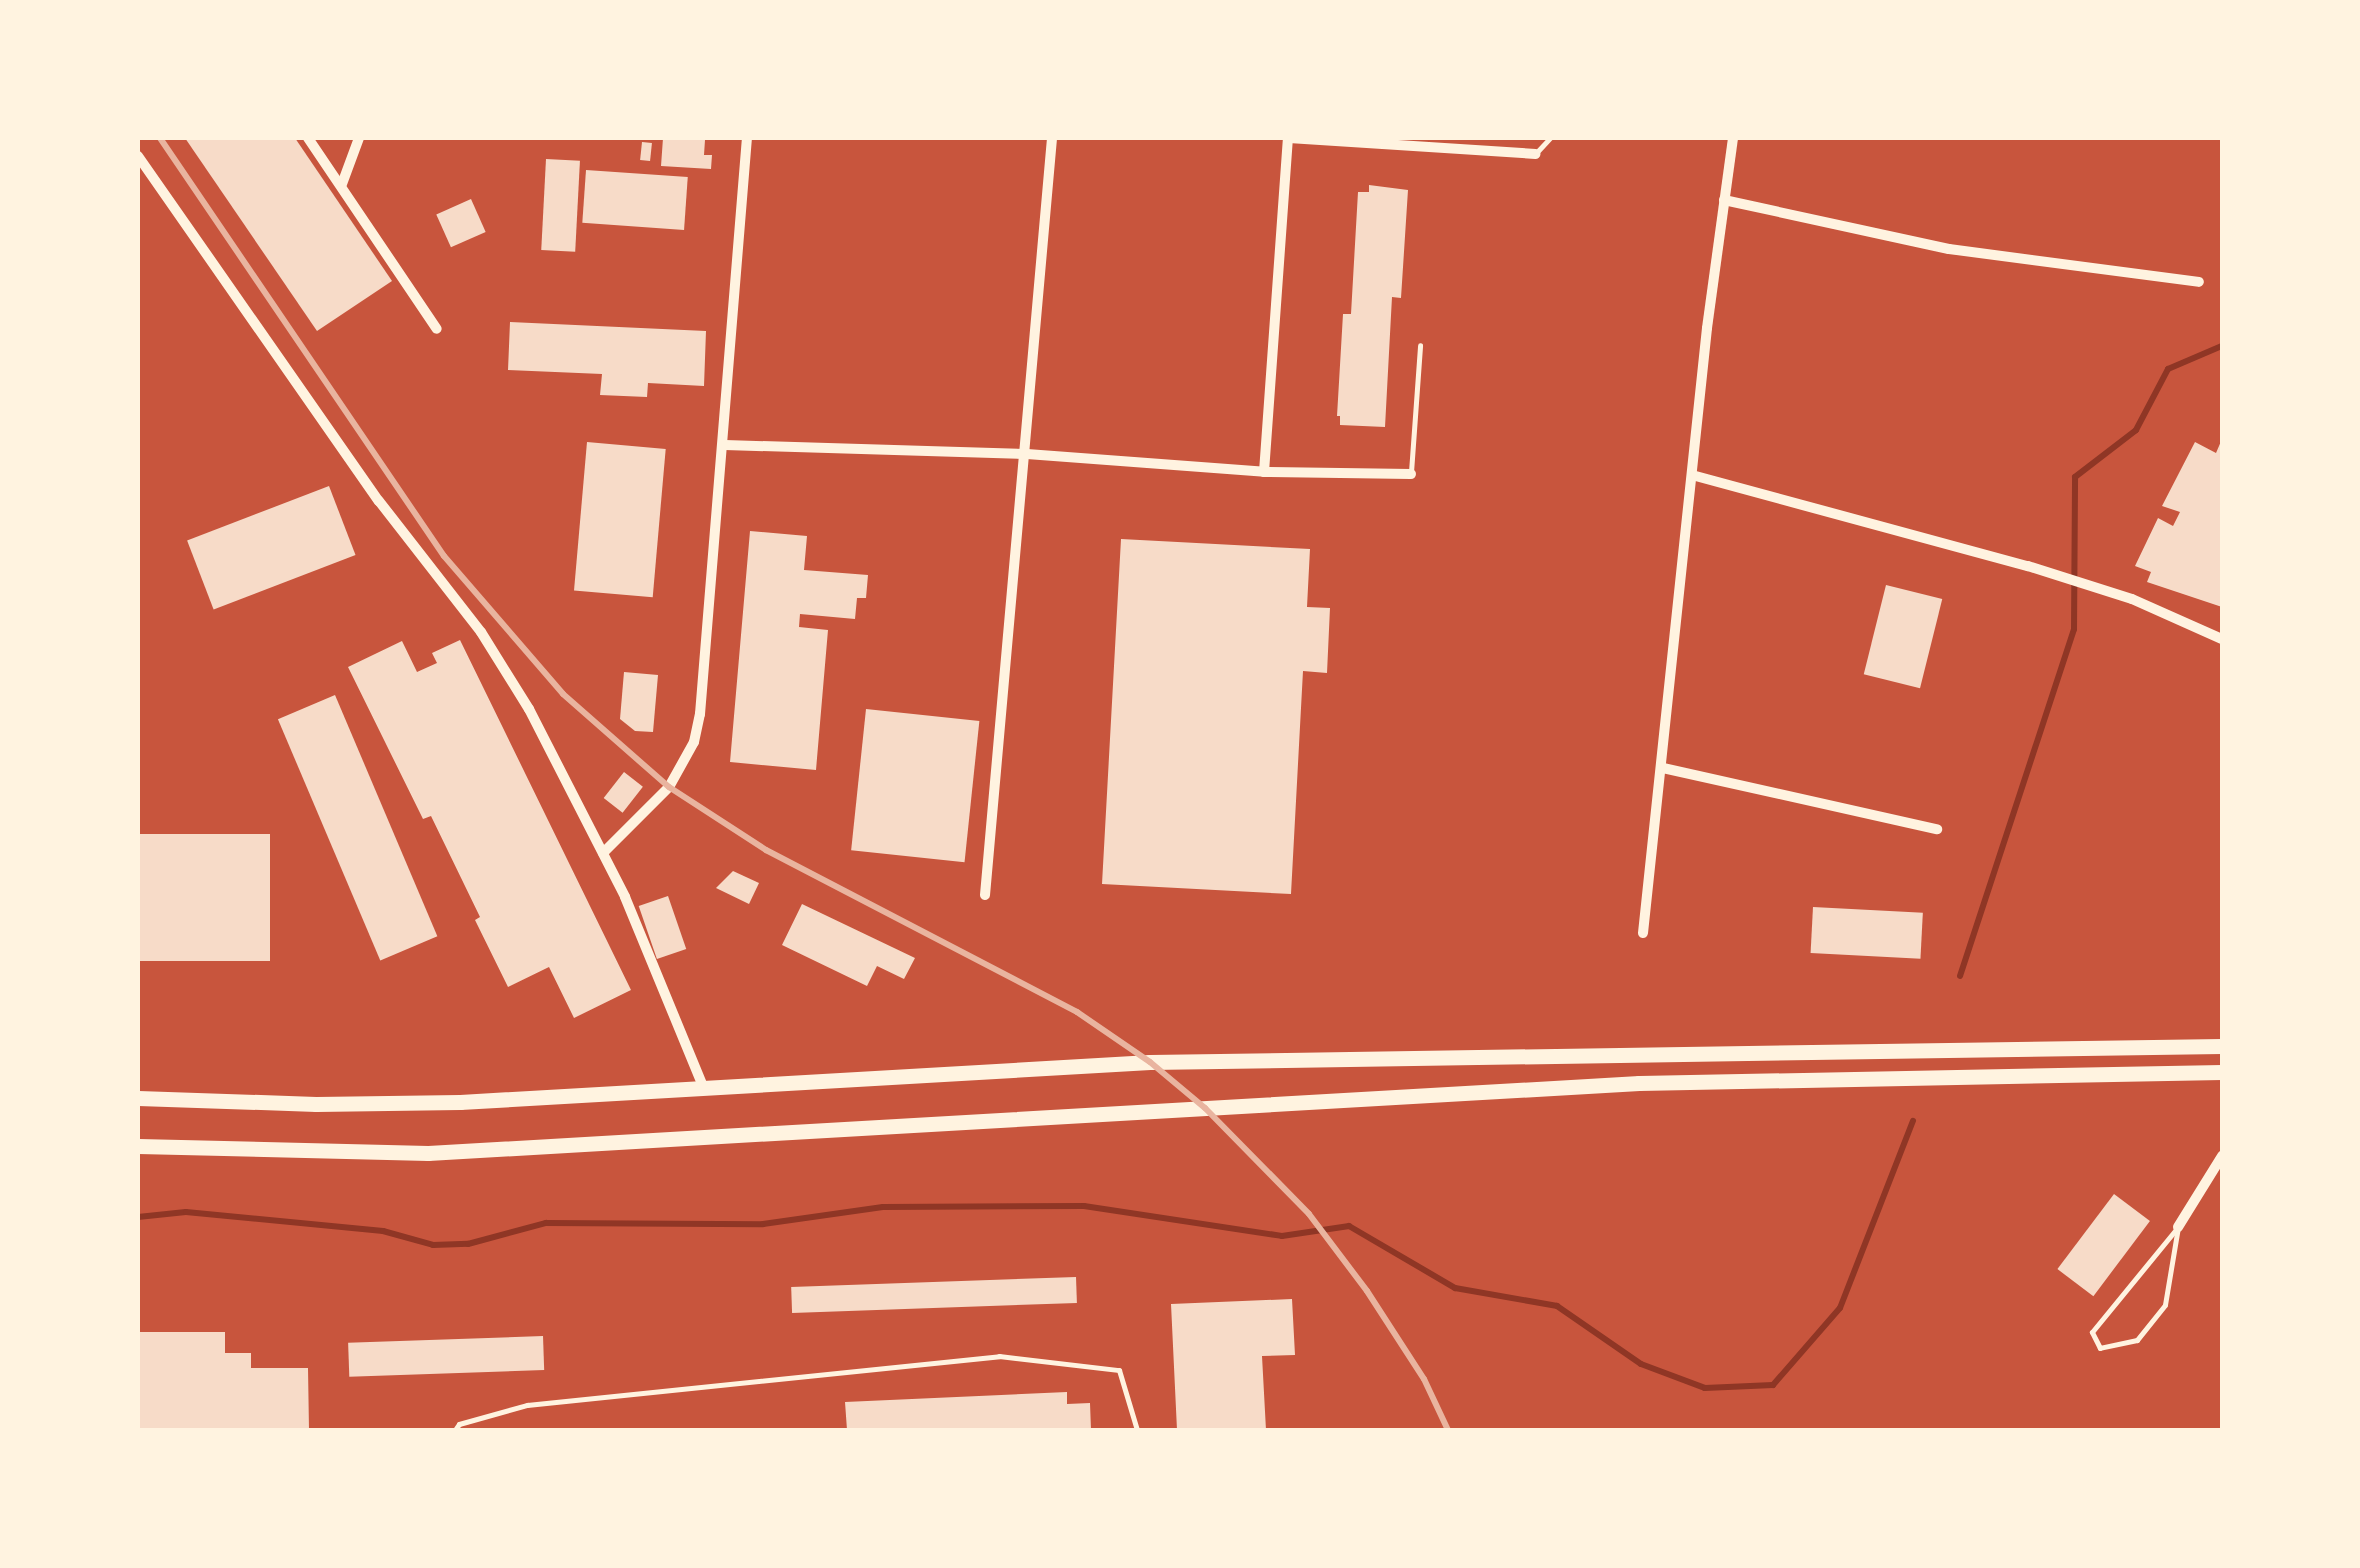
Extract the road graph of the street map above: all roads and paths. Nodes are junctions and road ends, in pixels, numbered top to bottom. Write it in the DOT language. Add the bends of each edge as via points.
graph roads {
  1 [pos="308,138"];
  2 [pos="359,138"];
  3 [pos="746,138"];
  4 [pos="1052,138"];
  5 [pos="1288,138"];
  6 [pos="1550,138"];
  7 [pos="1732,138"];
  8 [pos="1379,141"];
  9 [pos="1534,154"];
  10 [pos="138,156"];
  11 [pos="342,184"];
  12 [pos="1724,200"];
  13 [pos="2198,282"];
  14 [pos="437,328"];
  15 [pos="1420,345"];
  16 [pos="725,445"];
  17 [pos="1027,454"];
  18 [pos="1264,472"];
  19 [pos="1411,474"];
  20 [pos="1692,474"];
  21 [pos="2222,639"];
  22 [pos="1663,768"];
  23 [pos="1938,830"];
  24 [pos="602,853"];
  25 [pos="984,895"];
  26 [pos="1643,932"];
  27 [pos="2222,1046"];
  28 [pos="2222,1072"];
  29 [pos="704,1089"];
  30 [pos="138,1098"];
  31 [pos="138,1146"];
  32 [pos="2222,1156"];
  33 [pos="2178,1226"];
  34 [pos="456,1430"];
  35 [pos="1137,1430"];
  1 -- 11 [label="street"];
  2 -- 11 [label="street"];
  3 -- 16 [label="street"];
  4 -- 17 [label="street"];
  5 -- 8 [label="street"];
  5 -- 18 [label="street"];
  6 -- 9 [label="lane"];
  7 -- 12 [label="street"];
  8 -- 9 [label="street"];
  10 -- 24 [label="street" via="379,501 481,632 529,709"];
  11 -- 14 [label="street"];
  12 -- 13 [label="street" via="1949,249"];
  12 -- 20 [label="street"];
  15 -- 19 [label="lane"];
  16 -- 17 [label="street"];
  16 -- 24 [label="street" via="694,742 669,787"];
  17 -- 18 [label="street"];
  17 -- 25 [label="street"];
  18 -- 19 [label="street"];
  20 -- 21 [label="street" via="2060,576"];
  20 -- 22 [label="street"];
  22 -- 23 [label="street"];
  22 -- 26 [label="street"];
  24 -- 29 [label="street"];
  27 -- 29 [label="highway" via="1150,1062"];
  28 -- 31 [label="highway" via="1639,1083 428,1153"];
  29 -- 30 [label="highway" via="460,1102"];
  32 -- 33 [label="street"];
  33 -- 33 [label="lane" via="2165,1305 2137,1340 2100,1348 2092,1332"];
  34 -- 35 [label="lane" via="527,1404 1000,1356 1118,1370"];
}
